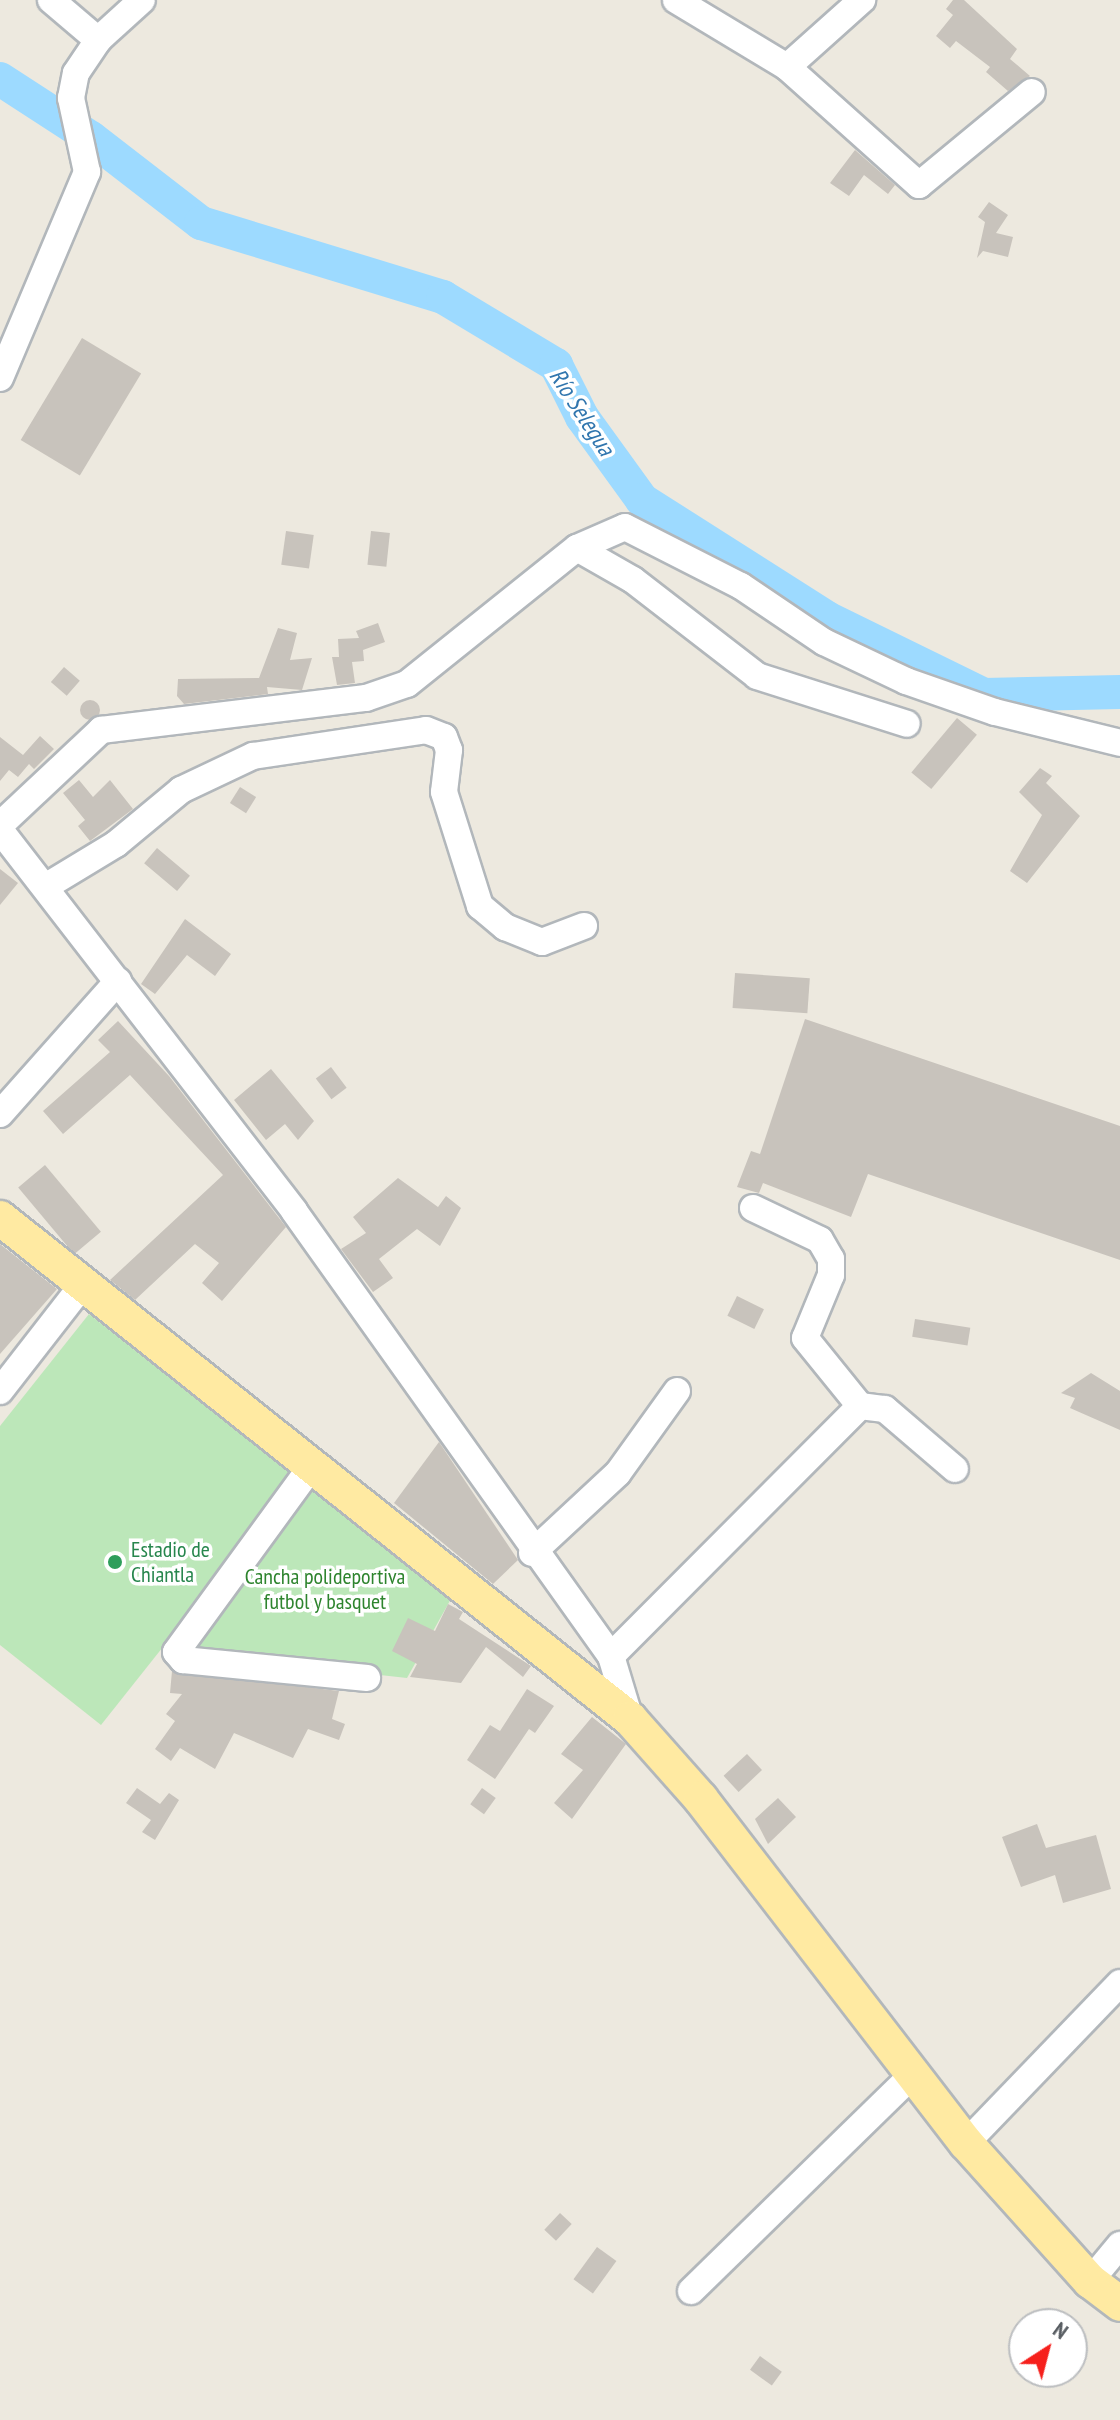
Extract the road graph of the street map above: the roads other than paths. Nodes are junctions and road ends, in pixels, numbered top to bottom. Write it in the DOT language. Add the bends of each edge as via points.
graph roads {
  1 [pos="51,0"];
  2 [pos="142,0"];
  3 [pos="676,0"];
  4 [pos="862,0"];
  5 [pos="98,40"];
  6 [pos="787,67"];
  7 [pos="1032,92"];
  8 [pos="0,378"];
  9 [pos="577,548"];
  10 [pos="907,724"];
  11 [pos="1120,743"];
  12 [pos="0,827"];
  13 [pos="45,887"];
  14 [pos="584,926"];
  15 [pos="118,981"];
  16 [pos="0,1114"];
  17 [pos="753,1208"];
  18 [pos="0,1218"];
  19 [pos="0,1236"];
  20 [pos="81,1287"];
  21 [pos="0,1391"];
  22 [pos="677,1391"];
  23 [pos="860,1406"];
  24 [pos="311,1467"];
  25 [pos="955,1469"];
  26 [pos="532,1553"];
  27 [pos="611,1656"];
  28 [pos="367,1678"];
  29 [pos="630,1719"];
  30 [pos="1120,1983"];
  31 [pos="912,2075"];
  32 [pos="966,2143"];
  33 [pos="1120,2245"];
  34 [pos="1090,2281"];
  35 [pos="691,2291"];
  36 [pos="1120,2304"];
  1 -- 5 [label="street"];
  2 -- 5 [label="street"];
  3 -- 6 [label="street"];
  4 -- 6 [label="street"];
  5 -- 8 [label="street" via="76,73 71,98 87,172"];
  6 -- 7 [label="street" via="919,185"];
  9 -- 10 [label="street" via="633,580 757,676"];
  9 -- 11 [label="street" via="625,527 741,586 824,642 906,681 995,712"];
  9 -- 12 [label="street" via="407,684 366,698 101,730"];
  12 -- 13 [label="street"];
  13 -- 14 [label="street" via="116,844 181,790 253,756 426,730 444,737 449,750 444,792 480,906 505,927 542,942"];
  13 -- 15 [label="street"];
  15 -- 16 [label="street"];
  15 -- 26 [label="street" via="294,1211"];
  17 -- 23 [label="street" via="820,1240 831,1259 831,1275 805,1338 820,1365"];
  18 -- 20 [label="main road"];
  19 -- 20 [label="main road" via="60,1281"];
  20 -- 21 [label="street"];
  20 -- 24 [label="main road"];
  22 -- 26 [label="street" via="618,1473"];
  23 -- 25 [label="street" via="885,1409"];
  23 -- 27 [label="street"];
  24 -- 28 [label="street" via="176,1652 183,1660"];
  24 -- 29 [label="main road"];
  26 -- 27 [label="street"];
  27 -- 29 [label="street"];
  29 -- 31 [label="main road" via="701,1799"];
  30 -- 32 [label="street"];
  31 -- 32 [label="main road"];
  31 -- 35 [label="street"];
  32 -- 34 [label="main road"];
  33 -- 34 [label="street"];
  34 -- 36 [label="main road"];
}
